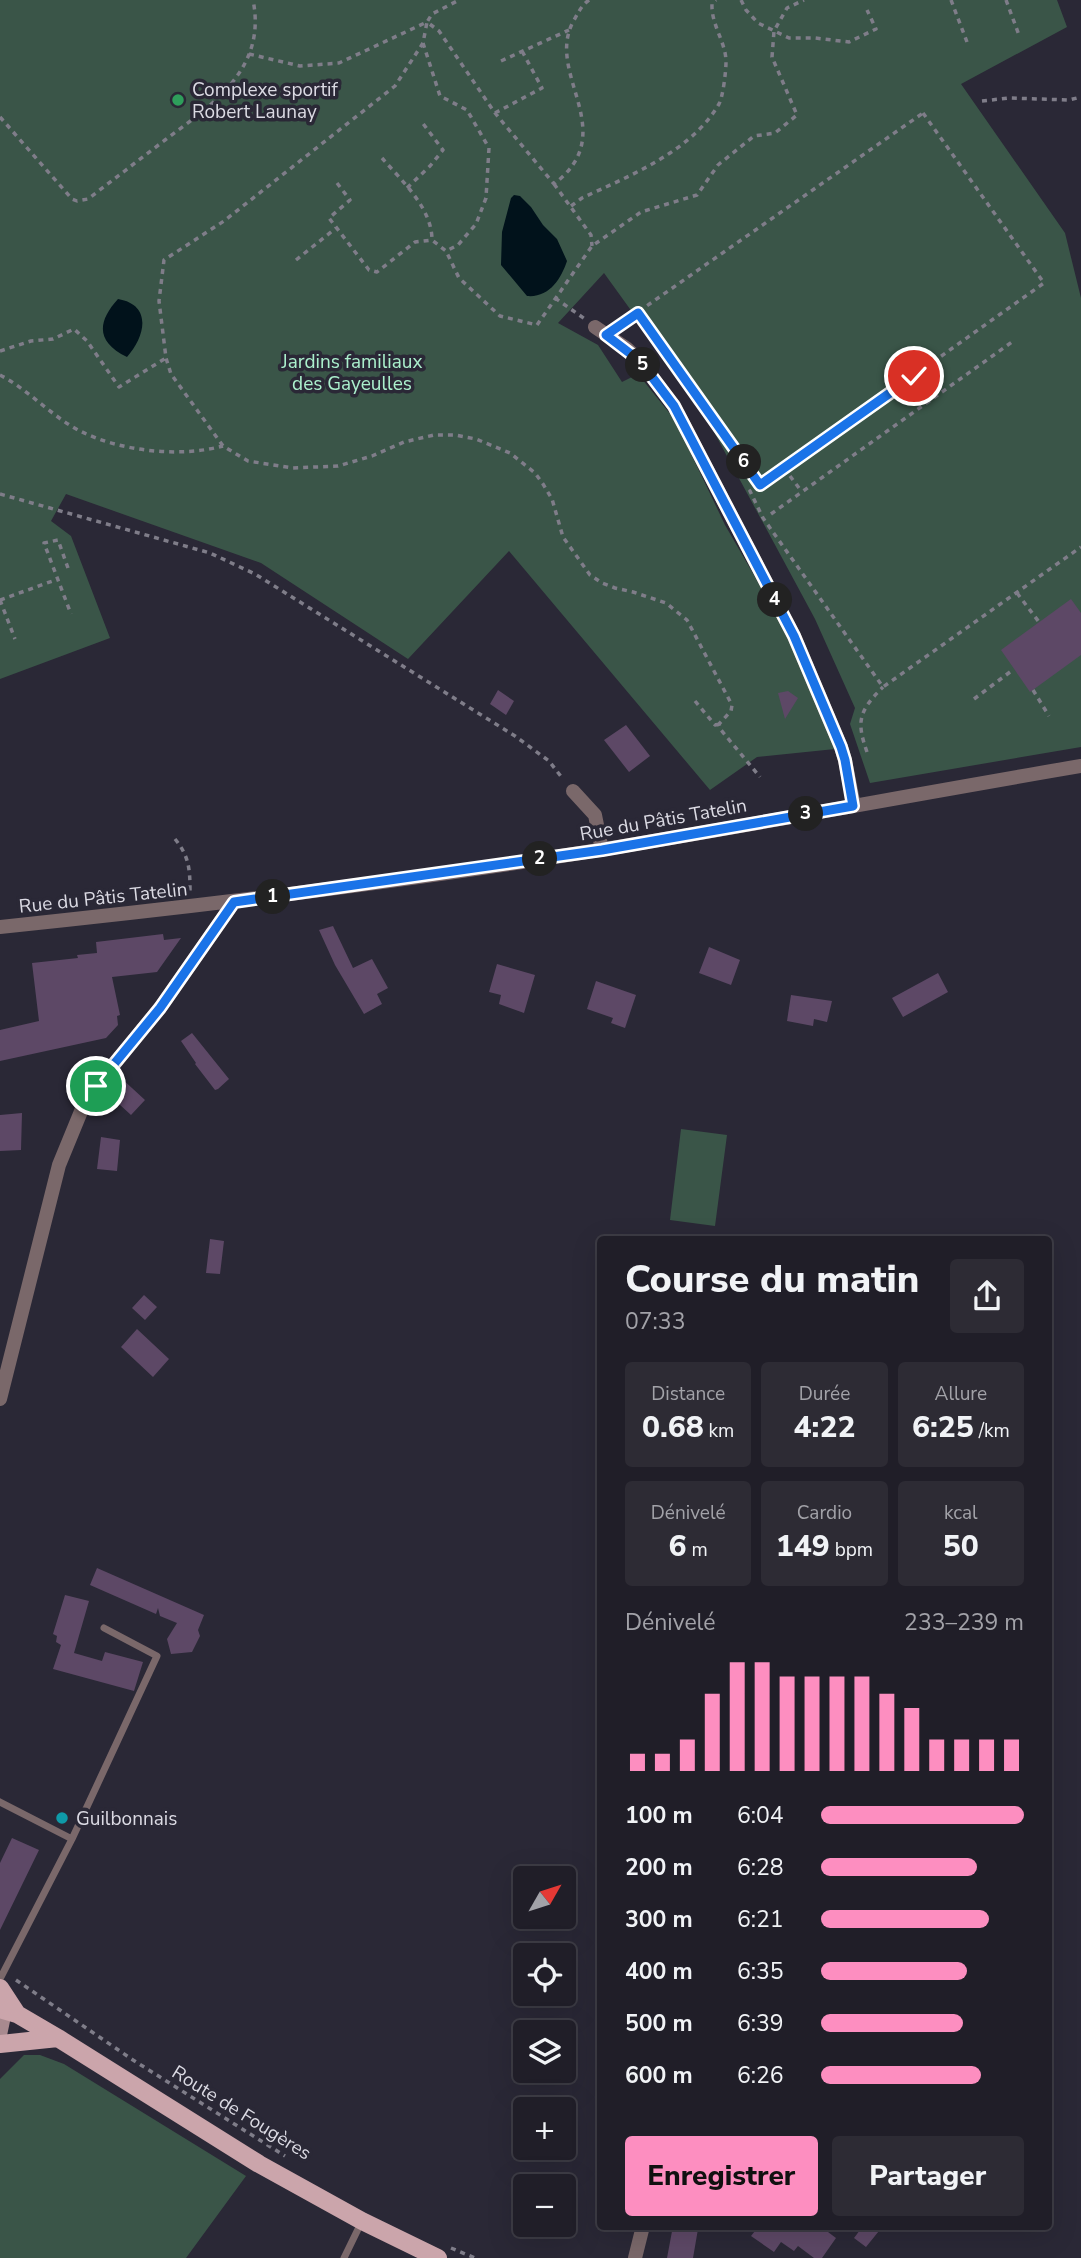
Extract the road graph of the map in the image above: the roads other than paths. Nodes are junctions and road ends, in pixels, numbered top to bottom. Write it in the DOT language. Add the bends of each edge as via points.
graph roads {
  1 [pos="601,331"];
  2 [pos="1081,765"];
  3 [pos="573,791"];
  4 [pos="853,806"];
  5 [pos="602,850"];
  6 [pos="234,902"];
  7 [pos="0,927"];
  8 [pos="0,1399"];
  9 [pos="104,1628"];
  10 [pos="0,1802"];
  11 [pos="72,1839"];
  12 [pos="1,1982"];
  13 [pos="7,2011"];
  14 [pos="0,2035"];
  15 [pos="58,2038"];
  16 [pos="0,2044"];
  17 [pos="362,2221"];
  18 [pos="642,2230"];
  19 [pos="444,2253"];
  20 [pos="344,2258"];
  21 [pos="635,2258"];
  1 -- 4 [label="street" via="640,361 674,406 794,636 841,747"];
  2 -- 4 [label="street, Rue du Pâtis Tatelin"];
  3 -- 5 [label="street" via="594,815"];
  4 -- 5 [label="street, Rue du Pâtis Tatelin"];
  5 -- 6 [label="street, Rue du Pâtis Tatelin"];
  6 -- 7 [label="street, Rue du Pâtis Tatelin"];
  6 -- 8 [label="street" via="82,1109 59,1165"];
  9 -- 11 [label="lane" via="157,1656"];
  10 -- 11 [label="lane"];
  11 -- 12 [label="lane"];
  12 -- 13 [label="main road"];
  13 -- 14 [label="main road"];
  13 -- 15 [label="main road"];
  15 -- 16 [label="main road"];
  15 -- 17 [label="main road" via="259,2164"];
  17 -- 19 [label="main road"];
  17 -- 20 [label="lane"];
  18 -- 21 [label="street"];
}
